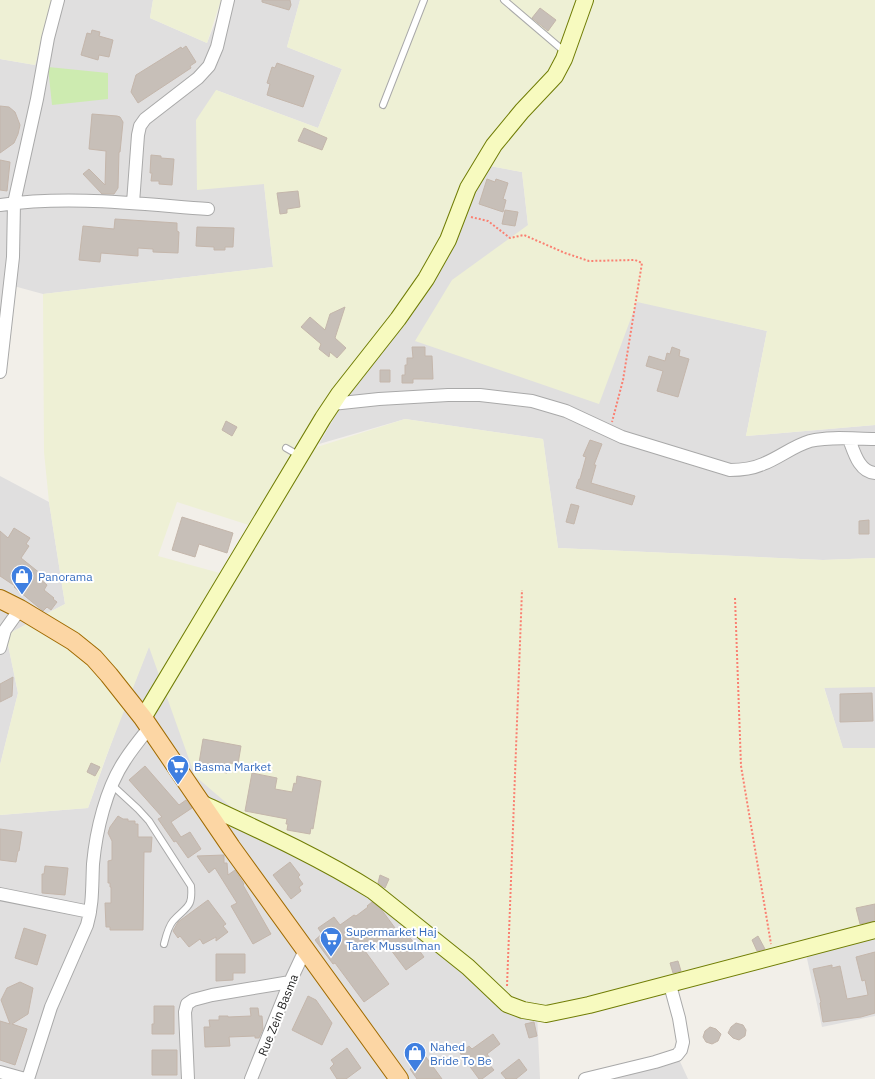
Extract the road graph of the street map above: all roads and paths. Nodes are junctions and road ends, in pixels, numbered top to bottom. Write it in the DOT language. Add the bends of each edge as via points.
graph roads {
  1 [pos="58,0"];
  2 [pos="228,0"];
  3 [pos="424,0"];
  4 [pos="504,0"];
  5 [pos="585,0"];
  6 [pos="566,53"];
  7 [pos="383,105"];
  8 [pos="14,203"];
  9 [pos="133,203"];
  10 [pos="0,206"];
  11 [pos="208,209"];
  12 [pos="458,213"];
  13 [pos="0,372"];
  14 [pos="332,404"];
  15 [pos="610,432"];
  16 [pos="849,439"];
  17 [pos="875,439"];
  18 [pos="875,473"];
  19 [pos="522,590"];
  20 [pos="735,598"];
  21 [pos="0,599"];
  22 [pos="20,609"];
  23 [pos="0,648"];
  24 [pos="146,723"];
  25 [pos="112,785"];
  26 [pos="201,803"];
  27 [pos="0,894"];
  28 [pos="90,912"];
  29 [pos="875,930"];
  30 [pos="164,944"];
  31 [pos="305,950"];
  32 [pos="773,956"];
  33 [pos="290,982"];
  34 [pos="670,985"];
  35 [pos="507,1004"];
  36 [pos="0,1072"];
  37 [pos="27,1079"];
  38 [pos="188,1079"];
  39 [pos="251,1079"];
  40 [pos="399,1079"];
  41 [pos="585,1079"];
  1 -- 8 [label="street"];
  2 -- 9 [label="street" via="210,66 145,119 140,126"];
  3 -- 7 [label="lane"];
  4 -- 6 [label="lane"];
  5 -- 6 [label="street"];
  6 -- 12 [label="street" via="549,84 494,145 475,174"];
  8 -- 9 [label="street" via="62,200"];
  8 -- 10 [label="street"];
  8 -- 13 [label="street" via="14,257"];
  9 -- 11 [label="street"];
  12 -- 14 [label="street" via="441,254 426,279"];
  12 -- 15 [label="path" via="488,221 510,238 524,235 589,261 642,262 623,380"];
  14 -- 15 [label="street" via="379,399 480,395 532,401 566,412"];
  14 -- 24 [label="street" via="293,452"];
  15 -- 16 [label="street" via="622,438 730,470 742,470 763,464 810,441"];
  16 -- 17 [label="street"];
  16 -- 18 [label="street" via="862,468"];
  19 -- 35 [label="path"];
  20 -- 32 [label="path" via="741,766"];
  21 -- 22 [label="main road"];
  22 -- 23 [label="street" via="5,630"];
  22 -- 24 [label="main road" via="73,641 94,658"];
  24 -- 25 [label="street"];
  24 -- 26 [label="main road"];
  25 -- 28 [label="street" via="98,837"];
  25 -- 30 [label="lane" via="150,821 191,886 189,907 172,922"];
  26 -- 31 [label="main road"];
  26 -- 35 [label="street" via="358,881 468,967"];
  27 -- 28 [label="street"];
  28 -- 37 [label="street" via="87,925 51,1007"];
  29 -- 32 [label="street"];
  31 -- 33 [label="street, Rue Zein Basma"];
  31 -- 40 [label="main road"];
  32 -- 34 [label="street"];
  33 -- 38 [label="street" via="212,995 187,1004 185,1012"];
  33 -- 39 [label="street, Rue Zein Basma"];
  34 -- 35 [label="street" via="546,1014"];
  34 -- 41 [label="street" via="683,1042 677,1055"];
  36 -- 37 [label="street"];
}
